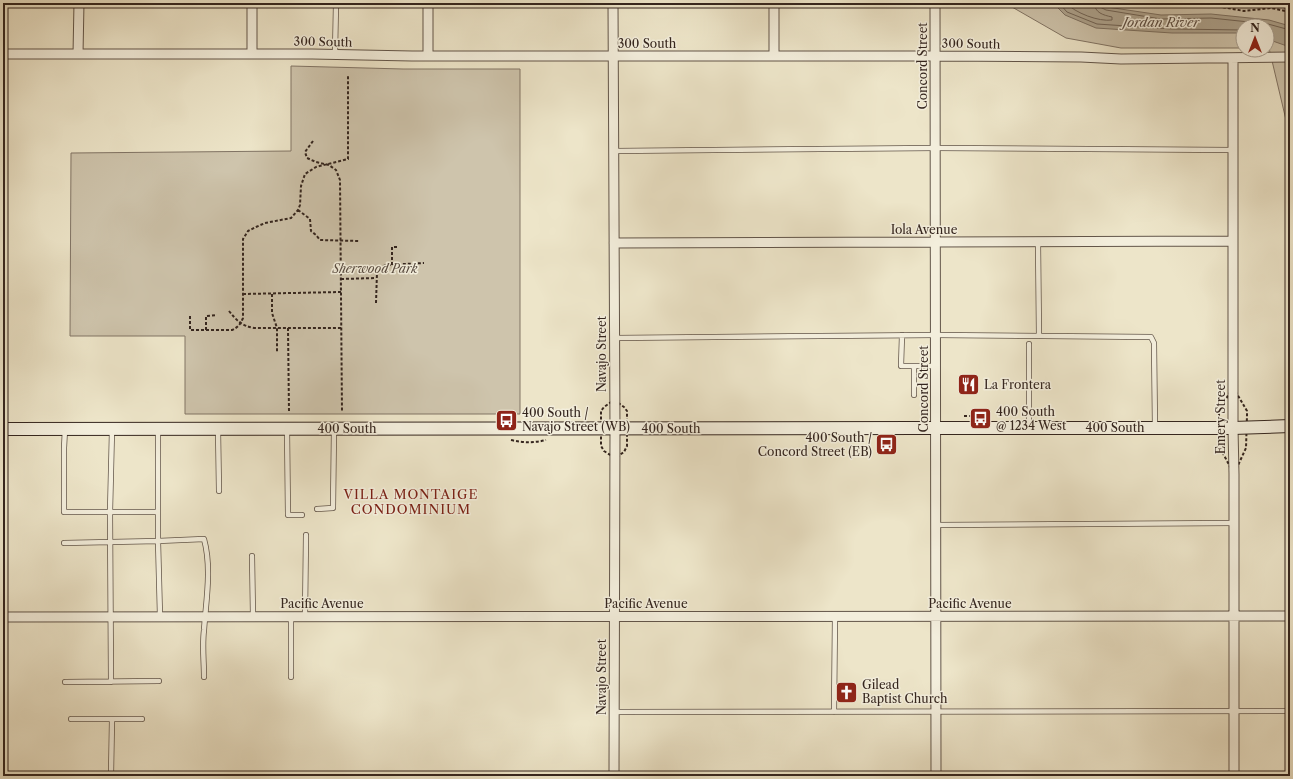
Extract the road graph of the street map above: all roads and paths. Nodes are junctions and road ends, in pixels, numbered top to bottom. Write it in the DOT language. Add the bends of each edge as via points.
graph roads {
  1 [pos="79,3"];
  2 [pos="252,3"];
  3 [pos="336,3"];
  4 [pos="428,3"];
  5 [pos="613,3"];
  6 [pos="774,3"];
  7 [pos="935,3"];
  8 [pos="1158,3"];
  9 [pos="1185,4"];
  10 [pos="1290,12"];
  11 [pos="252,53"];
  12 [pos="3,54"];
  13 [pos="78,54"];
  14 [pos="335,54"];
  15 [pos="428,56"];
  16 [pos="613,56"];
  17 [pos="774,56"];
  18 [pos="936,56"];
  19 [pos="1288,57"];
  20 [pos="1233,58"];
  21 [pos="348,75"];
  22 [pos="313,141"];
  23 [pos="936,148"];
  24 [pos="1233,150"];
  25 [pos="614,151"];
  26 [pos="324,164"];
  27 [pos="298,210"];
  28 [pos="340,241"];
  29 [pos="360,241"];
  30 [pos="1038,241"];
  31 [pos="1233,241"];
  32 [pos="936,242"];
  33 [pos="614,243"];
  34 [pos="397,247"];
  35 [pos="424,263"];
  36 [pos="392,265"];
  37 [pos="340,278"];
  38 [pos="376,278"];
  39 [pos="341,292"];
  40 [pos="243,294"];
  41 [pos="272,294"];
  42 [pos="376,303"];
  43 [pos="229,311"];
  44 [pos="217,315"];
  45 [pos="190,316"];
  46 [pos="240,324"];
  47 [pos="277,328"];
  48 [pos="288,328"];
  49 [pos="341,328"];
  50 [pos="206,330"];
  51 [pos="902,335"];
  52 [pos="936,335"];
  53 [pos="1039,336"];
  54 [pos="614,338"];
  55 [pos="1029,344"];
  56 [pos="277,353"];
  57 [pos="914,366"];
  58 [pos="936,366"];
  59 [pos="914,395"];
  60 [pos="601,411"];
  61 [pos="627,411"];
  62 [pos="1219,411"];
  63 [pos="1246,411"];
  64 [pos="289,412"];
  65 [pos="342,412"];
  66 [pos="1219,415"];
  67 [pos="1247,415"];
  68 [pos="601,417"];
  69 [pos="627,417"];
  70 [pos="1290,426"];
  71 [pos="936,428"];
  72 [pos="1029,428"];
  73 [pos="1154,428"];
  74 [pos="1233,428"];
  75 [pos="3,429"];
  76 [pos="65,429"];
  77 [pos="112,429"];
  78 [pos="158,429"];
  79 [pos="218,429"];
  80 [pos="287,429"];
  81 [pos="334,429"];
  82 [pos="615,429"];
  83 [pos="601,440"];
  84 [pos="627,441"];
  85 [pos="1219,443"];
  86 [pos="1246,443"];
  87 [pos="601,446"];
  88 [pos="627,446"];
  89 [pos="1219,446"];
  90 [pos="1246,448"];
  91 [pos="219,491"];
  92 [pos="317,509"];
  93 [pos="110,512"];
  94 [pos="158,512"];
  95 [pos="302,515"];
  96 [pos="1234,523"];
  97 [pos="936,524"];
  98 [pos="306,535"];
  99 [pos="158,541"];
  100 [pos="64,542"];
  101 [pos="110,542"];
  102 [pos="252,556"];
  103 [pos="160,616"];
  104 [pos="206,616"];
  105 [pos="253,616"];
  106 [pos="291,616"];
  107 [pos="305,616"];
  108 [pos="614,616"];
  109 [pos="835,616"];
  110 [pos="936,616"];
  111 [pos="1234,616"];
  112 [pos="1290,616"];
  113 [pos="3,617"];
  114 [pos="110,617"];
  115 [pos="204,676"];
  116 [pos="291,677"];
  117 [pos="159,681"];
  118 [pos="65,682"];
  119 [pos="110,682"];
  120 [pos="1234,711"];
  121 [pos="1290,711"];
  122 [pos="614,712"];
  123 [pos="834,712"];
  124 [pos="936,712"];
  125 [pos="71,719"];
  126 [pos="112,719"];
  127 [pos="142,719"];
  128 [pos="111,776"];
  129 [pos="614,776"];
  130 [pos="936,776"];
  131 [pos="1234,776"];
  1 -- 13 [label="street"];
  2 -- 11 [label="street"];
  3 -- 14 [label="lane"];
  4 -- 15 [label="street"];
  5 -- 16 [label="street, Navajo Street"];
  6 -- 17 [label="street"];
  7 -- 18 [label="street, Concord Street"];
  8 -- 9 [label="path"];
  9 -- 10 [label="path" via="1244,11 1271,8"];
  11 -- 13 [label="street, 300 South"];
  11 -- 14 [label="street, 300 South"];
  12 -- 13 [label="street, 300 South"];
  14 -- 15 [label="street, 300 South"];
  15 -- 16 [label="street, 300 South"];
  16 -- 17 [label="street, 300 South"];
  16 -- 25 [label="street, Navajo Street"];
  17 -- 18 [label="street, 300 South"];
  18 -- 20 [label="street, 300 South"];
  18 -- 23 [label="street, Concord Street"];
  19 -- 20 [label="street, 300 South"];
  20 -- 24 [label="street, Emery Street"];
  21 -- 26 [label="path" via="348,159"];
  22 -- 26 [label="path" via="305,152 307,158"];
  23 -- 24 [label="lane"];
  23 -- 25 [label="lane"];
  23 -- 32 [label="street, Concord Street"];
  24 -- 31 [label="street, Emery Street"];
  25 -- 33 [label="street, Navajo Street"];
  26 -- 27 [label="path" via="305,174"];
  26 -- 28 [label="path" via="336,170 340,180"];
  27 -- 28 [label="path" via="310,219 311,231 320,240"];
  27 -- 40 [label="path" via="291,218 265,223 248,231 243,239"];
  28 -- 29 [label="path"];
  28 -- 37 [label="path"];
  30 -- 31 [label="street, Iola Avenue"];
  30 -- 32 [label="street, Iola Avenue"];
  30 -- 53 [label="lane"];
  31 -- 74 [label="street, Emery Street"];
  32 -- 33 [label="street, Iola Avenue"];
  32 -- 52 [label="street, Concord Street"];
  33 -- 54 [label="street, Navajo Street"];
  34 -- 36 [label="path" via="392,247"];
  35 -- 36 [label="path"];
  36 -- 38 [label="path" via="379,268"];
  37 -- 38 [label="path"];
  37 -- 39 [label="path"];
  38 -- 42 [label="path"];
  39 -- 41 [label="path"];
  39 -- 49 [label="path"];
  40 -- 41 [label="path"];
  40 -- 46 [label="path" via="243,318"];
  41 -- 47 [label="path" via="272,313"];
  43 -- 46 [label="path"];
  44 -- 50 [label="path" via="206,316"];
  45 -- 50 [label="path" via="190,330"];
  46 -- 47 [label="path" via="254,328"];
  46 -- 50 [label="path" via="232,330"];
  47 -- 48 [label="path"];
  47 -- 56 [label="path"];
  48 -- 49 [label="path"];
  48 -- 64 [label="path"];
  49 -- 65 [label="path"];
  51 -- 52 [label="lane"];
  51 -- 54 [label="lane"];
  51 -- 57 [label="lane" via="901,366"];
  52 -- 53 [label="lane"];
  52 -- 58 [label="street, Concord Street"];
  53 -- 73 [label="lane" via="1151,337 1154,343"];
  54 -- 82 [label="street, Navajo Street"];
  55 -- 72 [label="lane"];
  57 -- 58 [label="lane"];
  57 -- 59 [label="lane"];
  58 -- 71 [label="street, Concord Street"];
  60 -- 68 [label="path"];
  61 -- 69 [label="path"];
  62 -- 66 [label="path"];
  63 -- 67 [label="path"];
  70 -- 74 [label="main road, 400 South"];
  71 -- 72 [label="main road, 400 South"];
  71 -- 82 [label="main road, 400 South"];
  71 -- 97 [label="street, Concord Street"];
  72 -- 73 [label="main road, 400 South"];
  73 -- 74 [label="main road, 400 South"];
  74 -- 96 [label="street, Emery Street"];
  75 -- 76 [label="main road, 400 South"];
  76 -- 77 [label="main road, 400 South"];
  76 -- 93 [label="lane" via="64,512"];
  77 -- 78 [label="main road, 400 South"];
  77 -- 93 [label="lane"];
  78 -- 79 [label="main road, 400 South"];
  78 -- 94 [label="lane"];
  79 -- 80 [label="main road, 400 South"];
  79 -- 91 [label="lane"];
  80 -- 81 [label="main road, 400 South"];
  80 -- 95 [label="lane" via="288,515"];
  81 -- 82 [label="main road, 400 South"];
  81 -- 92 [label="lane" via="333,508"];
  82 -- 108 [label="street, Navajo Street"];
  83 -- 87 [label="path"];
  84 -- 88 [label="path"];
  85 -- 89 [label="path"];
  86 -- 90 [label="path"];
  93 -- 94 [label="lane"];
  93 -- 101 [label="lane"];
  94 -- 99 [label="lane"];
  96 -- 97 [label="lane"];
  96 -- 111 [label="street, Emery Street"];
  97 -- 110 [label="street, Concord Street"];
  98 -- 107 [label="lane"];
  99 -- 101 [label="lane"];
  99 -- 103 [label="lane"];
  99 -- 104 [label="lane" via="204,539 208,551"];
  100 -- 101 [label="lane"];
  101 -- 114 [label="lane"];
  102 -- 105 [label="lane"];
  103 -- 104 [label="street, Pacific Avenue"];
  103 -- 114 [label="street, Pacific Avenue"];
  104 -- 105 [label="street, Pacific Avenue"];
  104 -- 115 [label="lane"];
  105 -- 106 [label="street, Pacific Avenue"];
  106 -- 107 [label="street, Pacific Avenue"];
  106 -- 116 [label="lane"];
  107 -- 108 [label="street, Pacific Avenue"];
  108 -- 109 [label="street, Pacific Avenue"];
  108 -- 122 [label="street, Navajo Street"];
  109 -- 110 [label="street, Pacific Avenue"];
  109 -- 123 [label="lane"];
  110 -- 111 [label="street, Pacific Avenue"];
  110 -- 124 [label="street, Concord Street"];
  111 -- 112 [label="street, Pacific Avenue"];
  111 -- 120 [label="street, Emery Street"];
  113 -- 114 [label="street, Pacific Avenue"];
  114 -- 119 [label="lane"];
  117 -- 119 [label="lane"];
  118 -- 119 [label="lane"];
  120 -- 121 [label="lane"];
  120 -- 124 [label="lane"];
  120 -- 131 [label="street, Emery Street"];
  122 -- 123 [label="lane"];
  122 -- 129 [label="street, Navajo Street"];
  123 -- 124 [label="lane"];
  124 -- 130 [label="street, Concord Street"];
  125 -- 126 [label="lane"];
  126 -- 127 [label="lane"];
  126 -- 128 [label="lane"];
}
